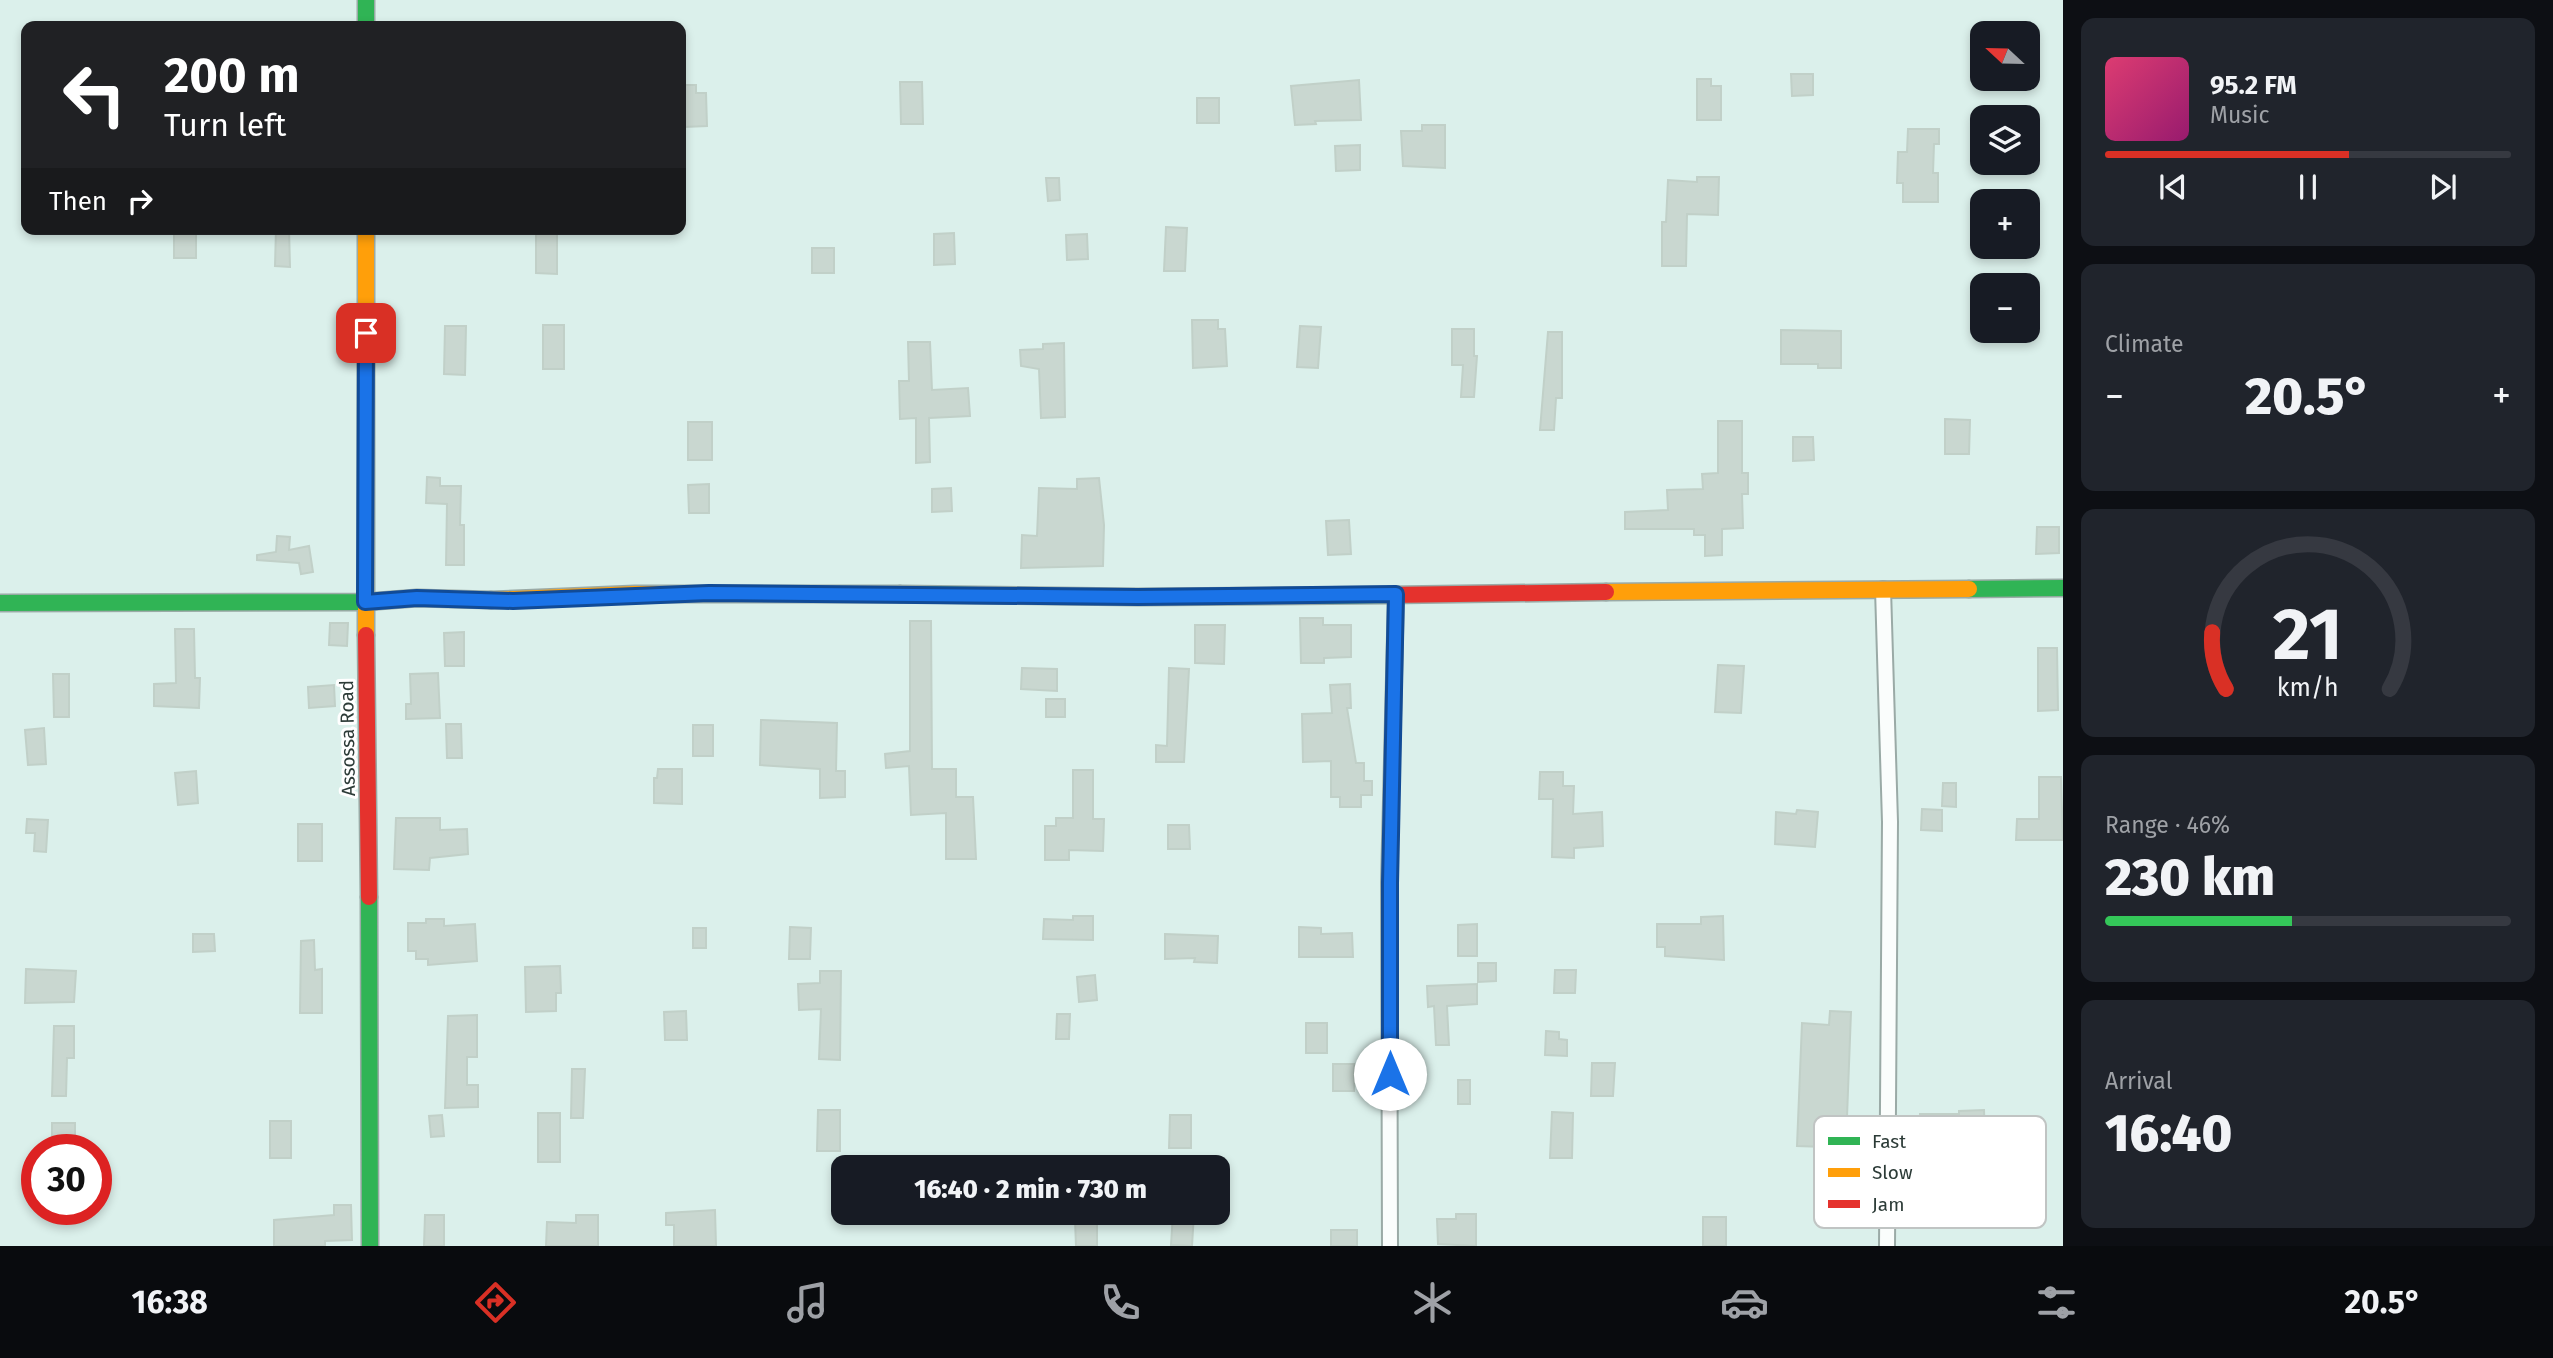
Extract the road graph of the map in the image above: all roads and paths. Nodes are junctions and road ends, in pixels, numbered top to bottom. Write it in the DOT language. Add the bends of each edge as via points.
graph roads {
  1 [pos="366,0"];
  2 [pos="366,21"];
  3 [pos="366,235"];
  4 [pos="2063,588"];
  5 [pos="1883,589"];
  6 [pos="1396,594"];
  7 [pos="365,602"];
  8 [pos="0,603"];
  9 [pos="1887,1116"];
  10 [pos="1886,1228"];
  11 [pos="370,1246"];
  12 [pos="1390,1246"];
  13 [pos="1886,1246"];
  1 -- 2 [label="street"];
  3 -- 7 [label="street, Assossa Road"];
  4 -- 5 [label="street"];
  5 -- 6 [label="street"];
  5 -- 9 [label="street" via="1890,822"];
  6 -- 7 [label="street" via="732,593"];
  6 -- 12 [label="street"];
  7 -- 8 [label="street"];
  7 -- 11 [label="street, Assossa Road"];
  10 -- 13 [label="street"];
}
